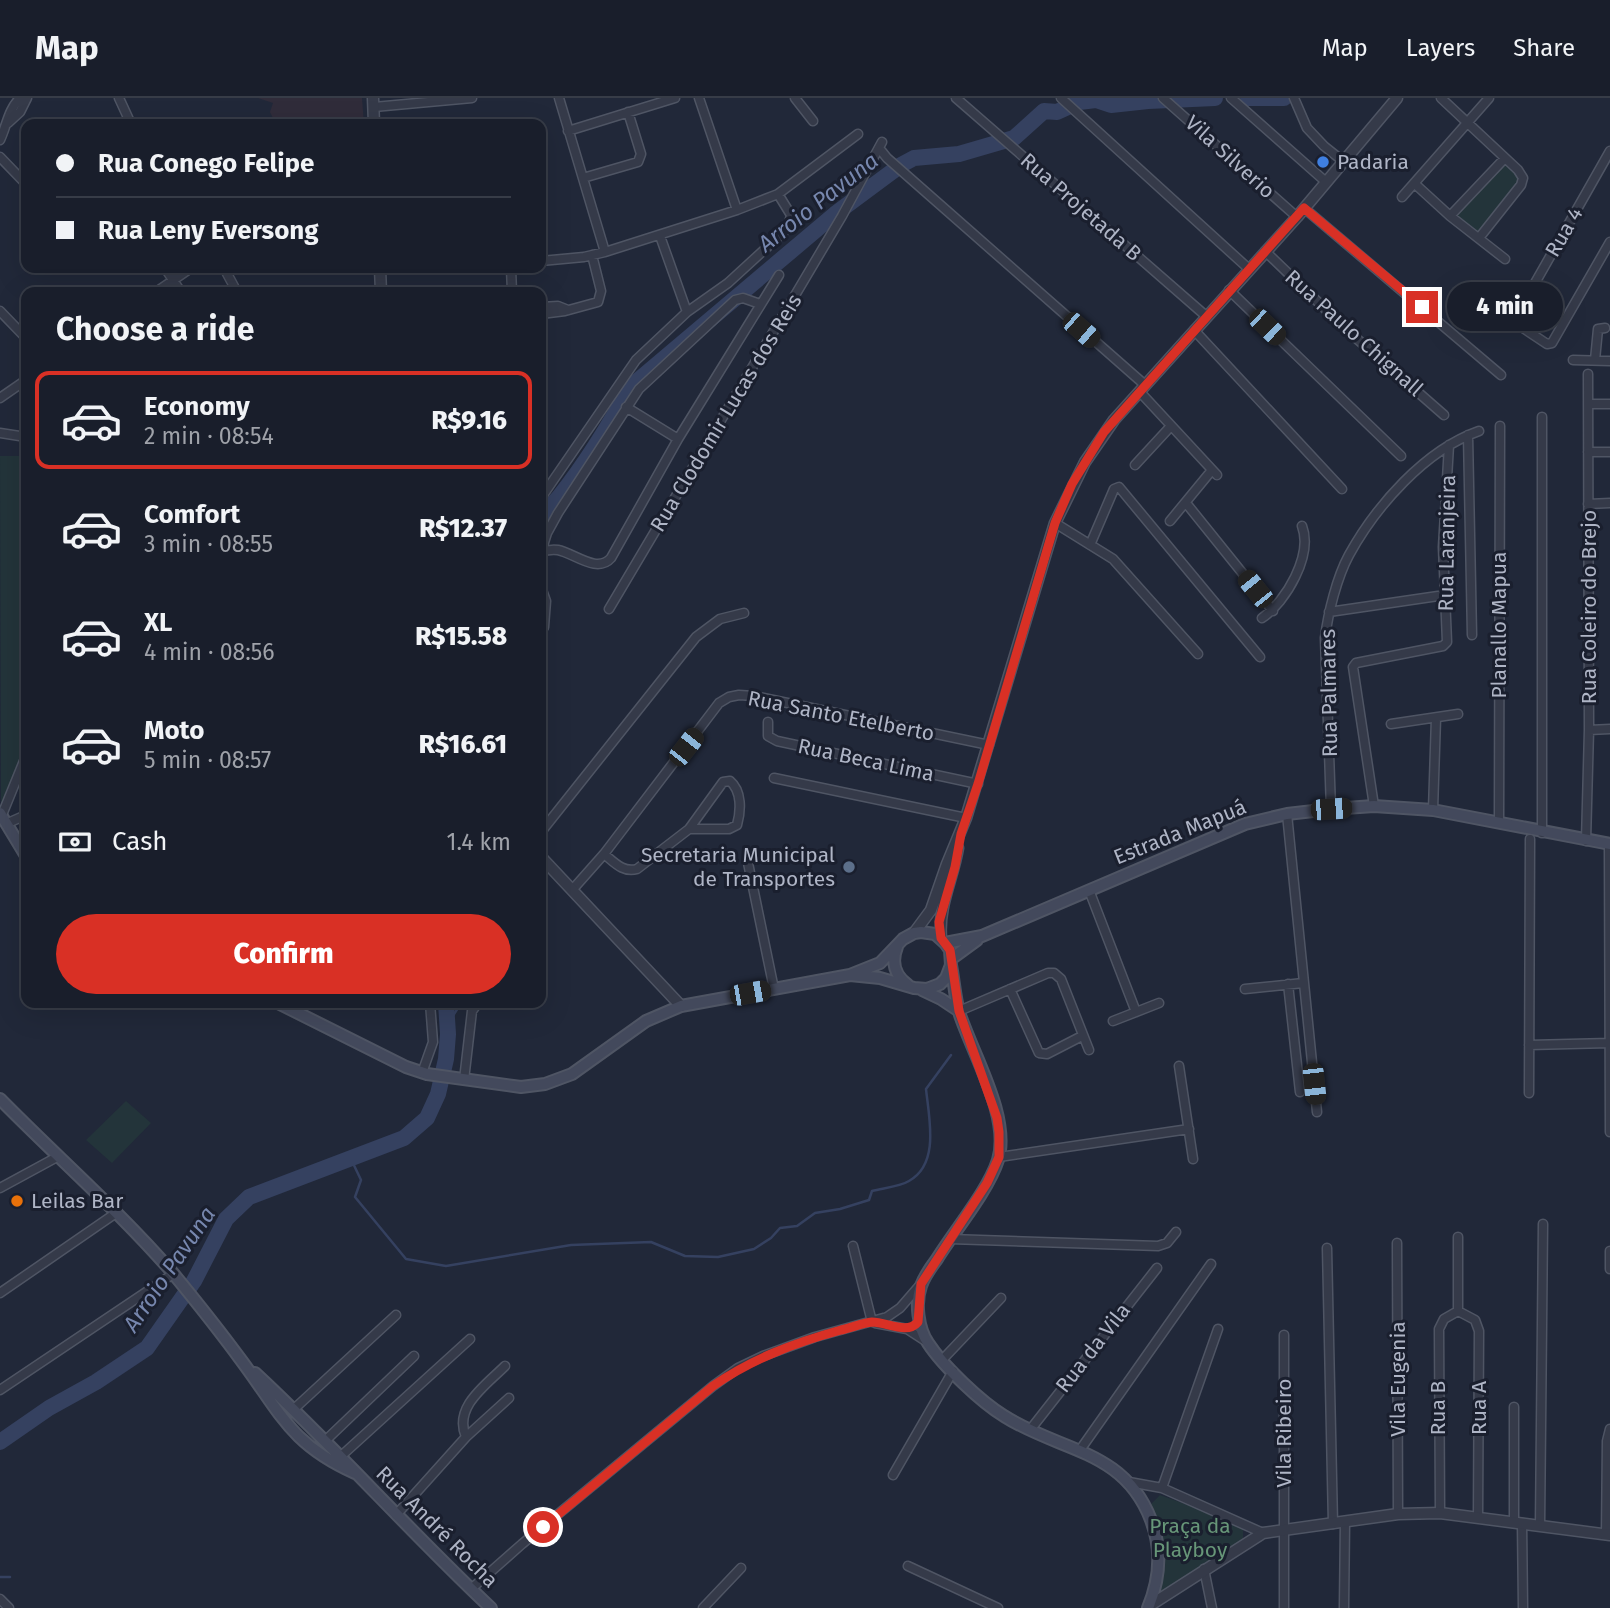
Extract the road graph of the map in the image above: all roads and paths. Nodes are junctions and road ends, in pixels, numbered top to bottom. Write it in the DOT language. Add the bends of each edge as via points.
graph roads {
  1 [pos="20,98"];
  2 [pos="27,98"];
  3 [pos="118,98"];
  4 [pos="472,98"];
  5 [pos="558,98"];
  6 [pos="675,98"];
  7 [pos="699,98"];
  8 [pos="795,98"];
  9 [pos="956,98"];
  10 [pos="1061,98"];
  11 [pos="1163,98"];
  12 [pos="1397,98"];
  13 [pos="1441,98"];
  14 [pos="1489,98"];
  15 [pos="433,100"];
  16 [pos="1233,100"];
  17 [pos="1295,100"];
  18 [pos="373,102"];
  19 [pos="628,112"];
  20 [pos="128,119"];
  21 [pos="813,121"];
  22 [pos="8,123"];
  23 [pos="1466,123"];
  24 [pos="568,131"];
  25 [pos="858,134"];
  26 [pos="0,140"];
  27 [pos="1610,151"];
  28 [pos="0,157"];
  29 [pos="1505,158"];
  30 [pos="1343,162"];
  31 [pos="583,178"];
  32 [pos="21,179"];
  33 [pos="1326,182"];
  34 [pos="1415,184"];
  35 [pos="778,194"];
  36 [pos="1402,197"];
  37 [pos="737,210"];
  38 [pos="1300,212"];
  39 [pos="1450,216"];
  40 [pos="660,236"];
  41 [pos="1479,238"];
  42 [pos="1610,242"];
  43 [pos="1265,251"];
  44 [pos="605,252"];
  45 [pos="592,255"];
  46 [pos="1505,259"];
  47 [pos="546,260"];
  48 [pos="1249,269"];
  49 [pos="168,273"];
  50 [pos="184,273"];
  51 [pos="779,275"];
  52 [pos="174,281"];
  53 [pos="164,287"];
  54 [pos="178,287"];
  55 [pos="1229,290"];
  56 [pos="760,304"];
  57 [pos="546,307"];
  58 [pos="569,310"];
  59 [pos="0,311"];
  60 [pos="687,312"];
  61 [pos="546,313"];
  62 [pos="1206,316"];
  63 [pos="1605,328"];
  64 [pos="1194,330"];
  65 [pos="21,333"];
  66 [pos="1573,360"];
  67 [pos="1595,360"];
  68 [pos="1610,361"];
  69 [pos="1588,374"];
  70 [pos="1501,375"];
  71 [pos="21,383"];
  72 [pos="1142,389"];
  73 [pos="0,398"];
  74 [pos="1588,404"];
  75 [pos="1610,404"];
  76 [pos="626,407"];
  77 [pos="1444,415"];
  78 [pos="1542,418"];
  79 [pos="1171,426"];
  80 [pos="1500,426"];
  81 [pos="1479,431"];
  82 [pos="0,433"];
  83 [pos="1468,435"];
  84 [pos="21,436"];
  85 [pos="678,439"];
  86 [pos="1449,445"];
  87 [pos="1588,452"];
  88 [pos="1610,452"];
  89 [pos="1401,456"];
  90 [pos="1135,465"];
  91 [pos="1342,489"];
  92 [pos="546,491"];
  93 [pos="1186,503"];
  94 [pos="1610,503"];
  95 [pos="1588,504"];
  96 [pos="1170,521"];
  97 [pos="1055,523"];
  98 [pos="1302,526"];
  99 [pos="546,536"];
  100 [pos="1090,545"];
  101 [pos="546,551"];
  102 [pos="1445,595"];
  103 [pos="609,609"];
  104 [pos="1273,611"];
  105 [pos="1329,612"];
  106 [pos="744,613"];
  107 [pos="1262,618"];
  108 [pos="1472,635"];
  109 [pos="1198,654"];
  110 [pos="1260,657"];
  111 [pos="1458,714"];
  112 [pos="1436,718"];
  113 [pos="768,723"];
  114 [pos="1391,724"];
  115 [pos="1610,729"];
  116 [pos="1590,730"];
  117 [pos="989,745"];
  118 [pos="21,769"];
  119 [pos="774,778"];
  120 [pos="978,784"];
  121 [pos="1374,806"];
  122 [pos="1331,809"];
  123 [pos="1433,810"];
  124 [pos="1287,814"];
  125 [pos="21,816"];
  126 [pos="3,817"];
  127 [pos="966,818"];
  128 [pos="1499,823"];
  129 [pos="546,826"];
  130 [pos="689,829"];
  131 [pos="1542,832"];
  132 [pos="961,834"];
  133 [pos="1530,839"];
  134 [pos="1586,841"];
  135 [pos="1609,844"];
  136 [pos="21,848"];
  137 [pos="604,854"];
  138 [pos="546,862"];
  139 [pos="748,863"];
  140 [pos="573,889"];
  141 [pos="1088,890"];
  142 [pos="914,933"];
  143 [pos="982,936"];
  144 [pos="943,940"];
  145 [pos="1609,940"];
  146 [pos="899,945"];
  147 [pos="951,962"];
  148 [pos="850,975"];
  149 [pos="1288,984"];
  150 [pos="1303,984"];
  151 [pos="914,988"];
  152 [pos="774,989"];
  153 [pos="1010,989"];
  154 [pos="1245,989"];
  155 [pos="1159,1003"];
  156 [pos="681,1006"];
  157 [pos="288,1008"];
  158 [pos="430,1008"];
  159 [pos="474,1008"];
  160 [pos="959,1011"];
  161 [pos="1136,1012"];
  162 [pos="1113,1021"];
  163 [pos="1082,1036"];
  164 [pos="1610,1043"];
  165 [pos="1529,1045"];
  166 [pos="1089,1050"];
  167 [pos="1179,1066"];
  168 [pos="424,1073"];
  169 [pos="462,1080"];
  170 [pos="1300,1092"];
  171 [pos="1529,1093"];
  172 [pos="0,1099"];
  173 [pos="1610,1110"];
  174 [pos="1317,1112"];
  175 [pos="1189,1129"];
  176 [pos="1610,1132"];
  177 [pos="57,1157"];
  178 [pos="999,1157"];
  179 [pos="1193,1158"];
  180 [pos="0,1188"];
  181 [pos="116,1213"];
  182 [pos="1543,1224"];
  183 [pos="1176,1232"];
  184 [pos="1458,1237"];
  185 [pos="950,1239"];
  186 [pos="1397,1243"];
  187 [pos="853,1246"];
  188 [pos="1327,1248"];
  189 [pos="1610,1251"];
  190 [pos="1211,1264"];
  191 [pos="1157,1268"];
  192 [pos="1610,1269"];
  193 [pos="174,1275"];
  194 [pos="921,1284"];
  195 [pos="0,1293"];
  196 [pos="1001,1298"];
  197 [pos="897,1310"];
  198 [pos="1458,1311"];
  199 [pos="396,1315"];
  200 [pos="919,1316"];
  201 [pos="872,1322"];
  202 [pos="907,1329"];
  203 [pos="1218,1329"];
  204 [pos="1284,1335"];
  205 [pos="470,1339"];
  206 [pos="928,1342"];
  207 [pos="414,1356"];
  208 [pos="241,1360"];
  209 [pos="942,1360"];
  210 [pos="506,1366"];
  211 [pos="953,1371"];
  212 [pos="0,1390"];
  213 [pos="509,1398"];
  214 [pos="1514,1406"];
  215 [pos="294,1409"];
  216 [pos="1610,1429"];
  217 [pos="1030,1430"];
  218 [pos="466,1437"];
  219 [pos="326,1440"];
  220 [pos="1080,1450"];
  221 [pos="341,1457"];
  222 [pos="355,1473"];
  223 [pos="893,1475"];
  224 [pos="1129,1482"];
  225 [pos="1162,1488"];
  226 [pos="1440,1513"];
  227 [pos="1398,1514"];
  228 [pos="396,1515"];
  229 [pos="1478,1517"];
  230 [pos="1345,1522"];
  231 [pos="1518,1523"];
  232 [pos="1333,1524"];
  233 [pos="1540,1526"];
  234 [pos="1283,1530"];
  235 [pos="1263,1533"];
  236 [pos="1608,1535"];
  237 [pos="908,1566"];
  238 [pos="741,1568"];
  239 [pos="1204,1569"];
  240 [pos="471,1589"];
  241 [pos="0,1599"];
  242 [pos="1148,1607"];
  243 [pos="9,1608"];
  244 [pos="491,1608"];
  245 [pos="703,1608"];
  246 [pos="998,1608"];
  247 [pos="1212,1608"];
  248 [pos="1284,1608"];
  249 [pos="1344,1608"];
  250 [pos="1523,1608"];
  1 -- 22 [label="street" via="10,110"];
  2 -- 22 [label="street"];
  3 -- 20 [label="street"];
  4 -- 15 [label="street"];
  5 -- 24 [label="street"];
  6 -- 19 [label="street"];
  7 -- 37 [label="street"];
  8 -- 21 [label="street"];
  9 -- 62 [label="street, Rua Projetada B"];
  10 -- 48 [label="street"];
  11 -- 38 [label="street, Vila Silverio"];
  12 -- 30 [label="street"];
  13 -- 23 [label="street"];
  14 -- 23 [label="street"];
  15 -- 18 [label="street"];
  16 -- 33 [label="street"];
  17 -- 30 [label="street" via="1307,128"];
  19 -- 24 [label="street"];
  19 -- 31 [label="street" via="641,154 638,162"];
  22 -- 26 [label="street"];
  23 -- 29 [label="street"];
  23 -- 34 [label="street"];
  24 -- 31 [label="street"];
  25 -- 35 [label="street"];
  27 -- 42 [label="street, Rua 4" via="1518,313 1517,324 1547,344 1554,340"];
  28 -- 32 [label="street"];
  29 -- 39 [label="street"];
  29 -- 41 [label="street" via="1523,180"];
  30 -- 33 [label="street"];
  31 -- 44 [label="street"];
  33 -- 38 [label="street"];
  34 -- 36 [label="street"];
  34 -- 39 [label="street"];
  35 -- 37 [label="street"];
  35 -- 60 [label="street" via="791,215 788,228"];
  37 -- 40 [label="street"];
  38 -- 43 [label="street"];
  38 -- 70 [label="street, Vila Silverio"];
  39 -- 41 [label="street"];
  40 -- 44 [label="street"];
  40 -- 60 [label="street"];
  41 -- 46 [label="street"];
  43 -- 48 [label="street"];
  43 -- 77 [label="street, Rua Paulo Chignall"];
  44 -- 45 [label="street"];
  45 -- 47 [label="street"];
  45 -- 58 [label="street" via="601,296 598,302"];
  48 -- 55 [label="street"];
  49 -- 52 [label="street"];
  50 -- 52 [label="street"];
  51 -- 56 [label="street, Rua Clodomir Lucas dos Reis"];
  52 -- 53 [label="street"];
  52 -- 54 [label="street"];
  55 -- 62 [label="street"];
  55 -- 89 [label="street"];
  56 -- 76 [label="street" via="735,300 648,380"];
  56 -- 85 [label="street, Rua Clodomir Lucas dos Reis"];
  57 -- 58 [label="street"];
  58 -- 61 [label="street"];
  59 -- 65 [label="street"];
  60 -- 92 [label="street" via="636,360"];
  62 -- 64 [label="street"];
  63 -- 67 [label="street" via="1598,329"];
  64 -- 72 [label="street"];
  64 -- 91 [label="street"];
  66 -- 67 [label="street"];
  67 -- 68 [label="street"];
  69 -- 74 [label="street, Rua Coleiro do Brejo"];
  71 -- 73 [label="street"];
  72 -- 79 [label="street"];
  72 -- 97 [label="street" via="1095,446"];
  72 -- 103 [label="street, Rua Clodomir Lucas dos Reis" via="887,158 881,145"];
  74 -- 75 [label="street"];
  74 -- 87 [label="street, Rua Coleiro do Brejo"];
  76 -- 85 [label="street"];
  76 -- 99 [label="street"];
  78 -- 131 [label="street"];
  79 -- 90 [label="street"];
  79 -- 93 [label="street" via="1215,472"];
  80 -- 128 [label="street, Planallo Mapua"];
  81 -- 83 [label="street, Rua Palmares"];
  82 -- 84 [label="street"];
  83 -- 86 [label="street, Rua Palmares"];
  83 -- 108 [label="street"];
  85 -- 101 [label="street, Rua Clodomir Lucas dos Reis" via="607,562 591,563 556,550"];
  86 -- 102 [label="street, Rua Laranjeira"];
  86 -- 105 [label="street, Rua Palmares" via="1398,487 1372,521 1348,557"];
  87 -- 88 [label="street"];
  87 -- 95 [label="street, Rua Coleiro do Brejo"];
  93 -- 96 [label="street"];
  93 -- 104 [label="street"];
  94 -- 95 [label="street"];
  95 -- 116 [label="street, Rua Coleiro do Brejo"];
  97 -- 100 [label="street"];
  97 -- 117 [label="street"];
  98 -- 104 [label="street" via="1302,556 1287,593"];
  100 -- 109 [label="street" via="1120,565"];
  100 -- 110 [label="street" via="1114,489 1119,487"];
  102 -- 105 [label="street"];
  102 -- 121 [label="street, Rua Laranjeira" via="1447,642 1443,646 1354,665"];
  104 -- 107 [label="street"];
  105 -- 122 [label="street, Rua Palmares" via="1325,638"];
  106 -- 129 [label="street" via="720,619 696,637"];
  111 -- 112 [label="street"];
  112 -- 114 [label="street"];
  112 -- 123 [label="street"];
  113 -- 120 [label="street, Rua Beca Lima" via="768,736 777,741"];
  115 -- 116 [label="street"];
  116 -- 134 [label="street, Rua Coleiro do Brejo"];
  117 -- 120 [label="street"];
  117 -- 137 [label="street, Rua Santo Etelberto" via="754,696 729,697 719,703"];
  118 -- 126 [label="street"];
  119 -- 127 [label="street, Rua Beca Lima"];
  120 -- 127 [label="street"];
  121 -- 122 [label="main road, Estrada Mapuá"];
  121 -- 123 [label="main road, Estrada Mapuá"];
  122 -- 124 [label="main road, Estrada Mapuá"];
  123 -- 128 [label="main road, Estrada Mapuá"];
  124 -- 141 [label="main road, Estrada Mapuá" via="1233,829"];
  124 -- 150 [label="street"];
  125 -- 126 [label="street"];
  126 -- 136 [label="main road"];
  127 -- 132 [label="street"];
  128 -- 131 [label="main road, Estrada Mapuá"];
  130 -- 130 [label="street" via="729,830 737,825 734,783 723,782"];
  130 -- 137 [label="street" via="632,871"];
  131 -- 134 [label="main road, Estrada Mapuá"];
  132 -- 142 [label="street" via="931,910"];
  132 -- 144 [label="street" via="941,912"];
  133 -- 165 [label="street"];
  134 -- 135 [label="main road, Estrada Mapuá"];
  135 -- 145 [label="street"];
  137 -- 140 [label="street, Rua Santo Etelberto"];
  138 -- 140 [label="street"];
  139 -- 152 [label="street"];
  140 -- 156 [label="street"];
  141 -- 143 [label="main road, Estrada Mapuá"];
  141 -- 161 [label="street"];
  142 -- 144 [label="main road" via="928,932"];
  142 -- 146 [label="main road"];
  143 -- 144 [label="main road, Estrada Mapuá"];
  143 -- 147 [label="main road, Estrada Mapuá"];
  144 -- 147 [label="main road"];
  145 -- 164 [label="street"];
  146 -- 148 [label="main road" via="880,963"];
  146 -- 151 [label="main road" via="895,968"];
  147 -- 151 [label="main road" via="940,984"];
  147 -- 160 [label="main road"];
  148 -- 151 [label="main road"];
  148 -- 152 [label="main road"];
  149 -- 150 [label="street"];
  149 -- 154 [label="street"];
  149 -- 170 [label="street"];
  150 -- 174 [label="street"];
  151 -- 160 [label="main road"];
  152 -- 156 [label="main road"];
  153 -- 160 [label="street"];
  153 -- 163 [label="street" via="1040,1053 1047,1054"];
  153 -- 163 [label="street" via="1048,973 1057,974"];
  155 -- 161 [label="street"];
  156 -- 169 [label="main road" via="646,1021 563,1079 521,1087"];
  157 -- 168 [label="main road"];
  158 -- 168 [label="street" via="433,1042"];
  159 -- 169 [label="street"];
  160 -- 178 [label="main road" via="995,1111"];
  161 -- 162 [label="street"];
  163 -- 166 [label="street"];
  164 -- 165 [label="street"];
  164 -- 173 [label="street"];
  165 -- 171 [label="street"];
  167 -- 175 [label="street"];
  168 -- 169 [label="main road"];
  172 -- 177 [label="main road, Rua André Rocha"];
  173 -- 176 [label="street"];
  175 -- 178 [label="street"];
  175 -- 179 [label="street"];
  177 -- 180 [label="street"];
  177 -- 181 [label="main road, Rua André Rocha"];
  178 -- 185 [label="main road"];
  181 -- 193 [label="main road, Rua André Rocha"];
  181 -- 195 [label="street"];
  182 -- 233 [label="street"];
  183 -- 185 [label="street" via="1167,1243 1157,1245"];
  184 -- 198 [label="street"];
  185 -- 194 [label="main road"];
  186 -- 227 [label="street, Vila Eugenia"];
  187 -- 201 [label="street"];
  188 -- 232 [label="street"];
  189 -- 192 [label="street"];
  190 -- 220 [label="street"];
  191 -- 217 [label="street, Rua da Vila"];
  193 -- 208 [label="main road, Rua André Rocha"];
  193 -- 212 [label="street"];
  194 -- 197 [label="street"];
  194 -- 200 [label="main road"];
  196 -- 209 [label="street"];
  197 -- 200 [label="street" via="913,1308"];
  197 -- 201 [label="street"];
  198 -- 226 [label="street, Rua B" via="1444,1319 1439,1329"];
  198 -- 229 [label="street, Rua A" via="1475,1320 1479,1331"];
  199 -- 215 [label="street"];
  200 -- 202 [label="street" via="915,1326"];
  200 -- 206 [label="main road"];
  201 -- 202 [label="street"];
  201 -- 240 [label="street" via="780,1349 738,1368"];
  202 -- 206 [label="street"];
  203 -- 225 [label="street"];
  204 -- 234 [label="street, Vila Ribeiro"];
  205 -- 221 [label="street"];
  206 -- 209 [label="main road"];
  207 -- 219 [label="street"];
  208 -- 215 [label="main road, Rua André Rocha"];
  208 -- 222 [label="main road, Rua André Rocha" via="288,1428 323,1457"];
  209 -- 211 [label="main road"];
  210 -- 218 [label="street" via="467,1408 462,1421"];
  211 -- 217 [label="main road" via="992,1408"];
  211 -- 223 [label="street"];
  213 -- 218 [label="street"];
  214 -- 231 [label="street"];
  215 -- 219 [label="main road, Rua André Rocha"];
  216 -- 236 [label="street"];
  217 -- 220 [label="main road"];
  218 -- 228 [label="street"];
  219 -- 221 [label="main road, Rua André Rocha"];
  220 -- 224 [label="main road" via="1111,1466"];
  221 -- 222 [label="main road, Rua André Rocha"];
  222 -- 228 [label="main road, Rua André Rocha"];
  224 -- 225 [label="street"];
  224 -- 242 [label="main road" via="1146,1507 1158,1547 1157,1577"];
  225 -- 235 [label="street"];
  226 -- 227 [label="street"];
  226 -- 229 [label="street"];
  227 -- 230 [label="street"];
  228 -- 240 [label="main road, Rua André Rocha"];
  229 -- 231 [label="street"];
  230 -- 232 [label="street"];
  230 -- 249 [label="street"];
  231 -- 233 [label="street"];
  231 -- 250 [label="street"];
  232 -- 234 [label="street"];
  233 -- 236 [label="street"];
  234 -- 235 [label="street"];
  234 -- 248 [label="street, Vila Ribeiro"];
  235 -- 239 [label="street"];
  237 -- 246 [label="street"];
  238 -- 245 [label="street"];
  239 -- 242 [label="street"];
  239 -- 247 [label="street"];
  240 -- 244 [label="main road, Rua André Rocha"];
  241 -- 243 [label="street"];
}
